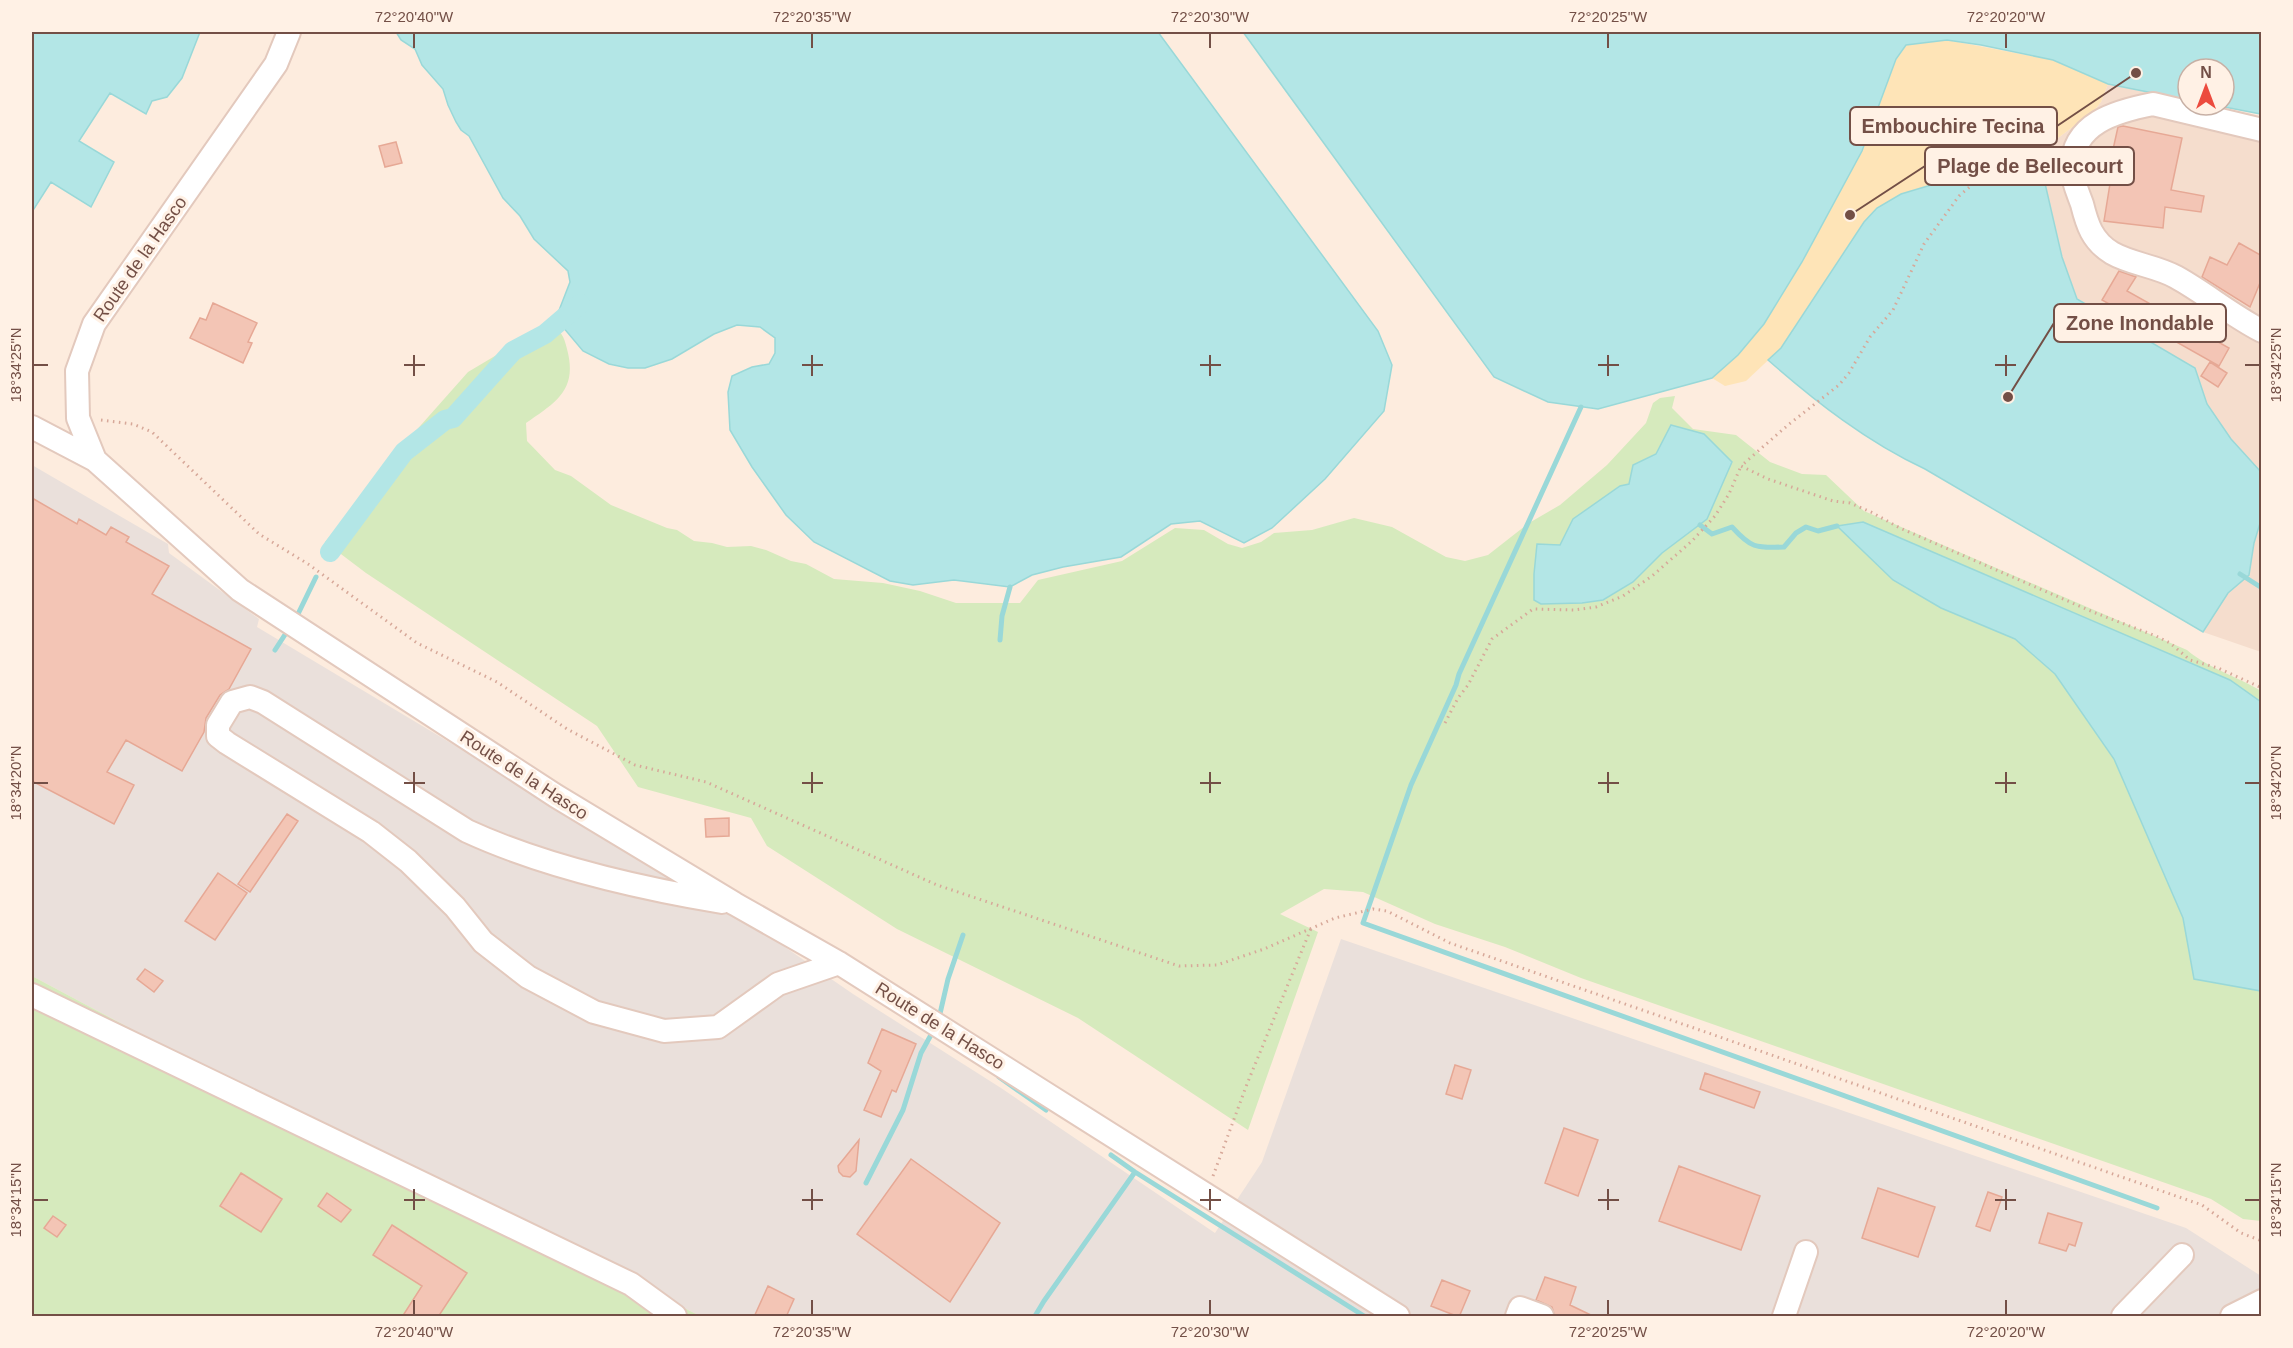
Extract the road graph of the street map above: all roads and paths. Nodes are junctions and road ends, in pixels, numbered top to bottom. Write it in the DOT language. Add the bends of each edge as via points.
graph roads {
  1 [pos="289,32"];
  2 [pos="2262,130"];
  3 [pos="2072,170"];
  4 [pos="2262,331"];
  5 [pos="78,418"];
  6 [pos="32,427"];
  7 [pos="95,460"];
  8 [pos="1741,466"];
  9 [pos="2262,688"];
  10 [pos="1445,723"];
  11 [pos="735,904"];
  12 [pos="1312,926"];
  13 [pos="839,963"];
  14 [pos="32,995"];
  15 [pos="1207,1195"];
  16 [pos="2262,1241"];
  17 [pos="1806,1252"];
  18 [pos="2182,1255"];
  19 [pos="2262,1301"];
  20 [pos="675,1317"];
  21 [pos="1398,1317"];
  22 [pos="1517,1317"];
  23 [pos="1542,1317"];
  24 [pos="1784,1317"];
  25 [pos="2123,1317"];
  26 [pos="2232,1317"];
  1 -- 5 [label="street, Route de la Hasco" via="276,64 94,324 77,371"];
  2 -- 3 [label="street" via="2153,104 2137,107 2116,112 2084,131 2074,149"];
  3 -- 4 [label="street" via="2090,233 2111,253 2175,276"];
  3 -- 8 [label="path" via="2040,163 2003,168 1980,178 1959,196 1924,244 1893,310 1870,337 1849,373"];
  5 -- 7 [label="street, Route de la Hasco"];
  5 -- 12 [label="path" via="133,424 152,432 258,534 308,564 417,643 497,682 567,729 635,765 706,782 937,885 1179,966 1217,965 1264,949"];
  6 -- 7 [label="street"];
  7 -- 11 [label="street, Route de la Hasco" via="240,590 556,796"];
  8 -- 9 [label="path" via="1768,480 1850,503 2093,612 2156,636 2190,660"];
  8 -- 10 [label="path" via="1715,516 1668,562 1623,596 1596,607 1533,609 1492,639"];
  11 -- 13 [label="street, Route de la Hasco"];
  11 -- 13 [label="street" via="663,892 495,844 466,831 250,697 232,702 218,725 218,736 227,743 371,832 408,861 455,907 483,942 528,977 594,1012 664,1031 718,1027 778,984"];
  12 -- 15 [label="path" via="1247,1084"];
  12 -- 16 [label="path" via="1373,909 1387,912 1450,943 2202,1205 2241,1233"];
  13 -- 15 [label="street, Route de la Hasco"];
  14 -- 20 [label="street" via="631,1284"];
  15 -- 21 [label="street, Route de la Hasco"];
  17 -- 24 [label="street"];
  18 -- 25 [label="street"];
  19 -- 26 [label="street"];
  22 -- 23 [label="street" via="1520,1308"];
}
